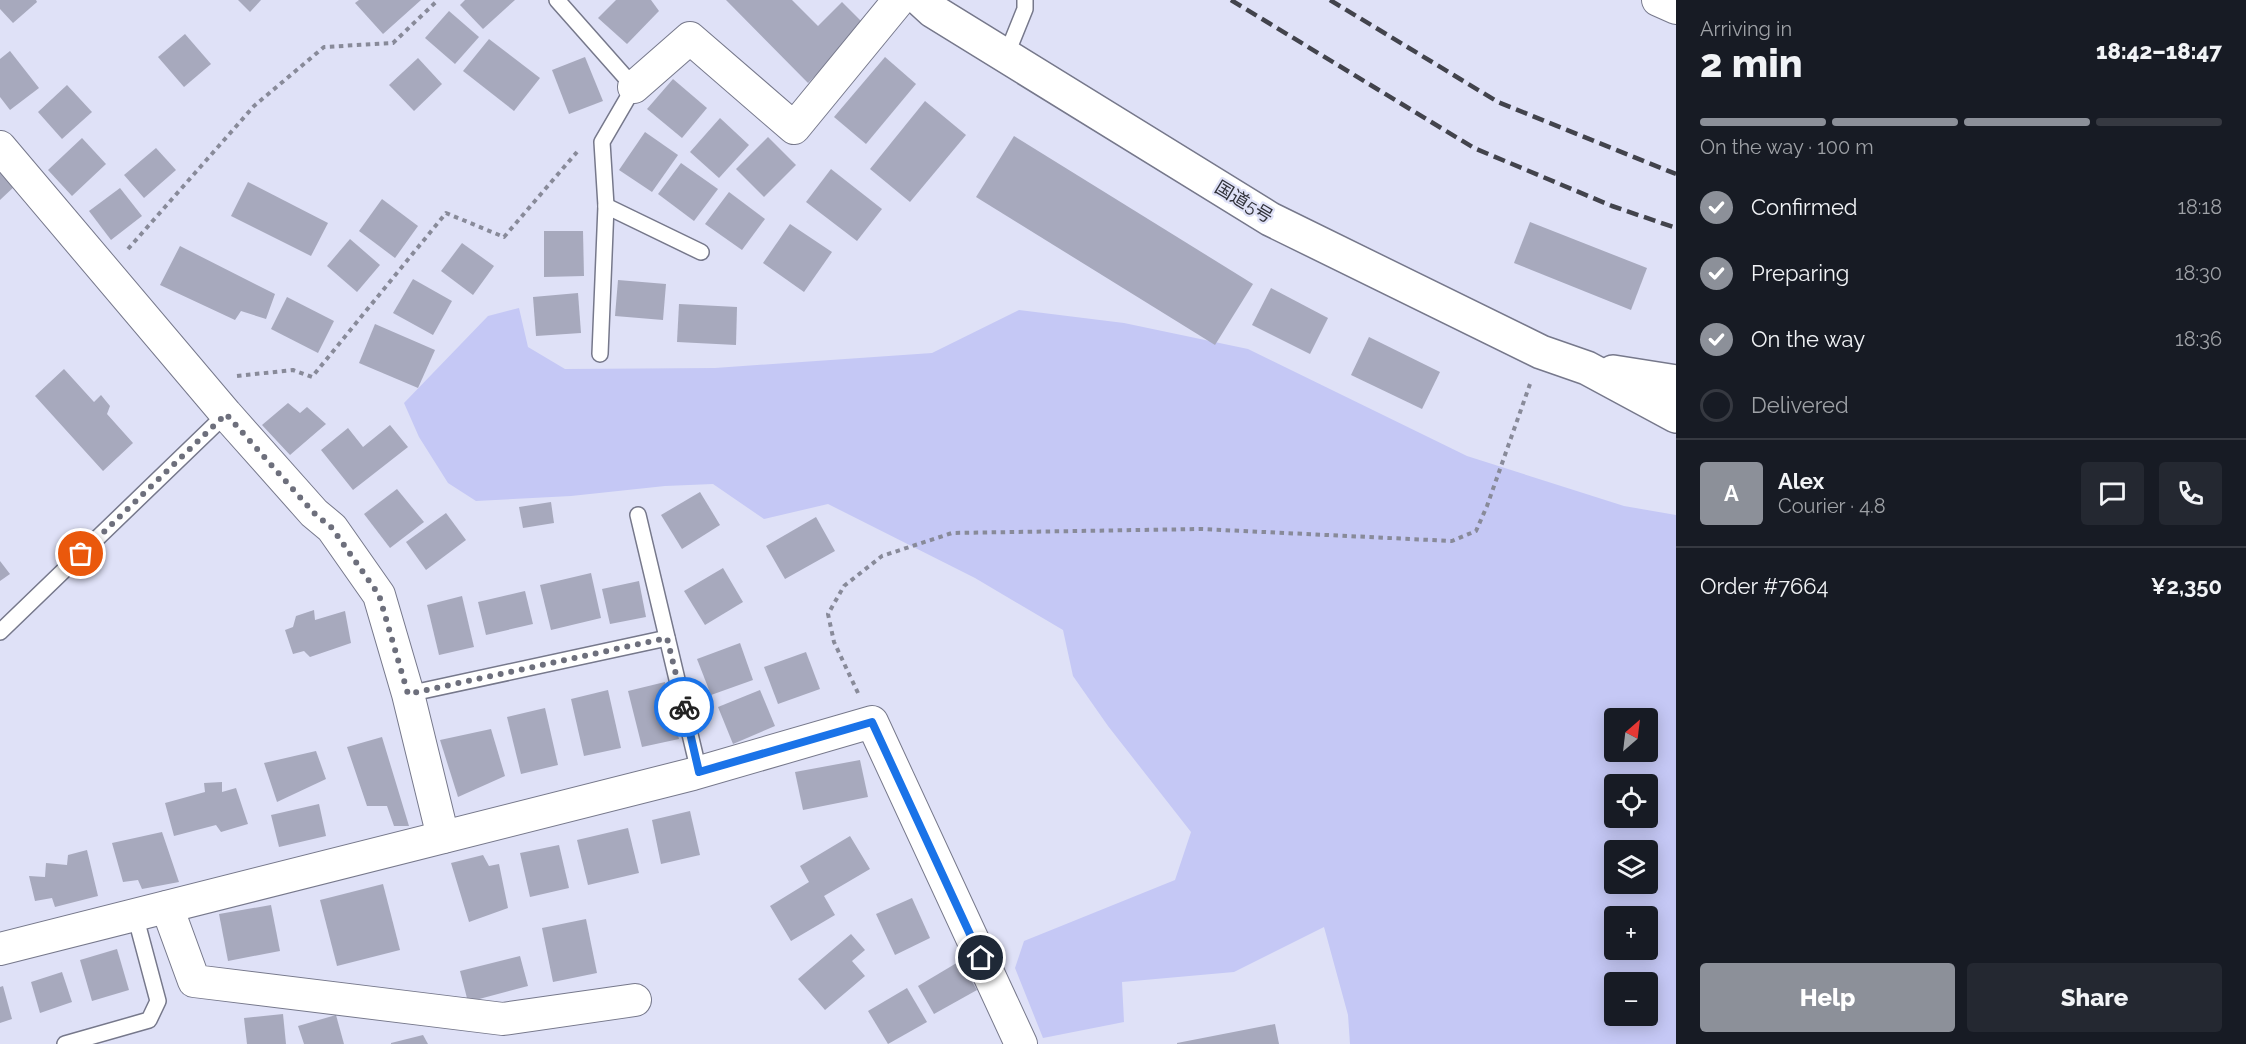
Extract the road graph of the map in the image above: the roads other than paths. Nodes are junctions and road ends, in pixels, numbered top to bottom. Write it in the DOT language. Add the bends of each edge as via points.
graph roads {
  1 [pos="557,0"];
  2 [pos="899,0"];
  3 [pos="921,0"];
  4 [pos="1025,0"];
  5 [pos="1006,56"];
  6 [pos="633,87"];
  7 [pos="0,147"];
  8 [pos="606,206"];
  9 [pos="700,252"];
  10 [pos="600,354"];
  11 [pos="1587,368"];
  12 [pos="1676,382"];
  13 [pos="226,414"];
  14 [pos="1676,416"];
  15 [pos="638,515"];
  16 [pos="0,632"];
  17 [pos="667,638"];
  18 [pos="408,694"];
  19 [pos="699,772"];
  20 [pos="443,837"];
  21 [pos="167,907"];
  22 [pos="135,915"];
  23 [pos="0,949"];
  24 [pos="635,1000"];
  25 [pos="64,1044"];
  26 [pos="1021,1044"];
  1 -- 6 [label="lane"];
  2 -- 6 [label="street" via="794,128 690,38"];
  3 -- 5 [label="highway, 国道5号"];
  4 -- 5 [label="lane"];
  5 -- 11 [label="highway, 国道5号" via="1270,219 1540,352"];
  6 -- 8 [label="lane" via="602,142"];
  7 -- 13 [label="street"];
  8 -- 9 [label="lane"];
  8 -- 10 [label="lane"];
  11 -- 12 [label="highway, 国道5号"];
  11 -- 14 [label="highway, 国道5号"];
  13 -- 16 [label="lane"];
  13 -- 18 [label="street" via="332,528 379,595"];
  15 -- 17 [label="lane"];
  17 -- 18 [label="lane"];
  17 -- 19 [label="lane"];
  18 -- 20 [label="street"];
  19 -- 20 [label="street"];
  19 -- 26 [label="street" via="872,722"];
  20 -- 21 [label="street"];
  21 -- 22 [label="street"];
  21 -- 24 [label="street" via="194,981 503,1019"];
  22 -- 23 [label="street"];
  22 -- 25 [label="lane" via="158,1001 149,1020"];
}
